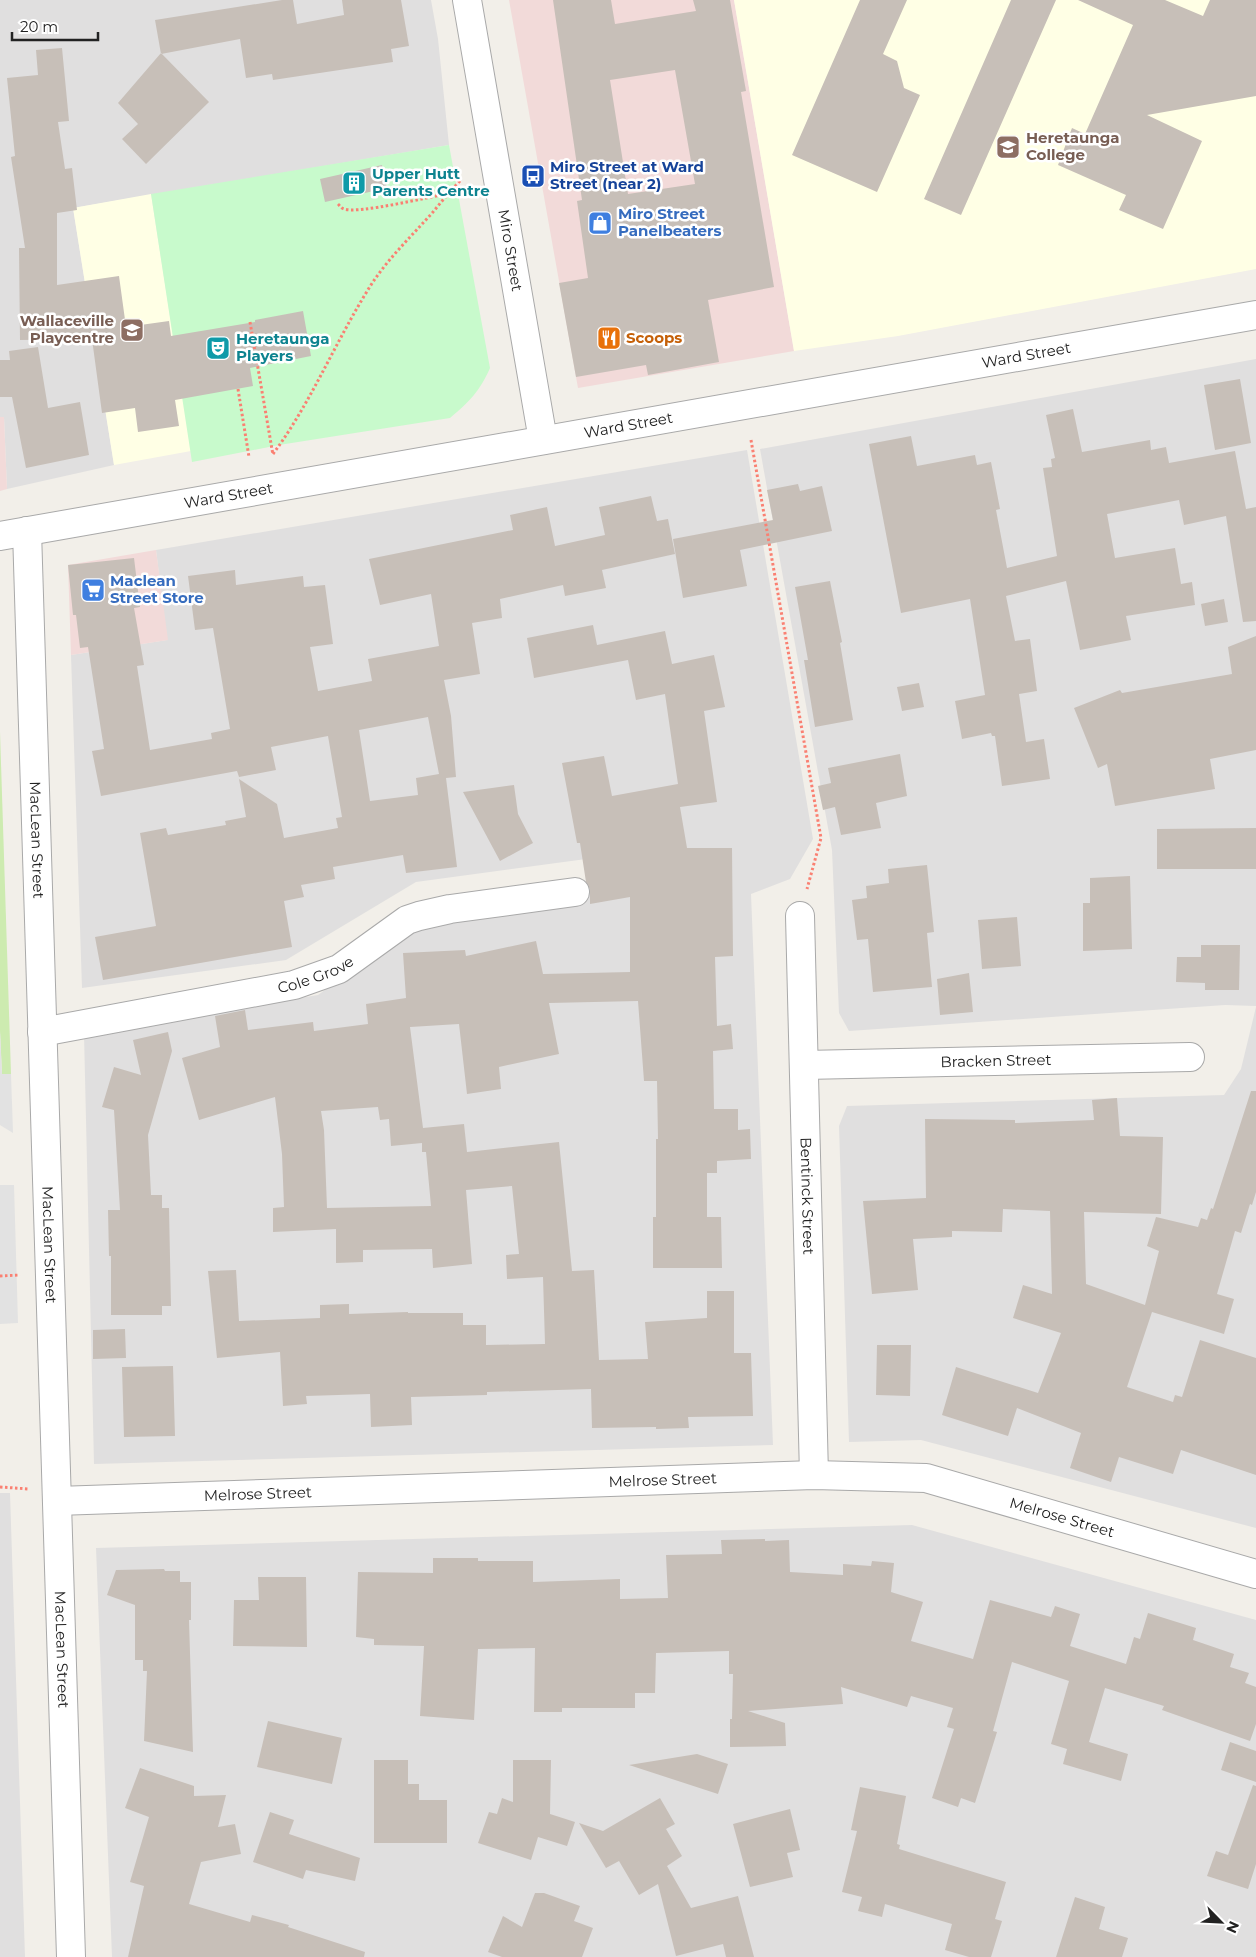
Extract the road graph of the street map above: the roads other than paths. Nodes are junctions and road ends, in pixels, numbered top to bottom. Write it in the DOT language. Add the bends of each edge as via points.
graph roads {
  1 [pos="467,0"];
  2 [pos="1256,315"];
  3 [pos="543,440"];
  4 [pos="27,531"];
  5 [pos="0,536"];
  6 [pos="575,892"];
  7 [pos="800,916"];
  8 [pos="42,1032"];
  9 [pos="1190,1057"];
  10 [pos="804,1065"];
  11 [pos="814,1475"];
  12 [pos="57,1501"];
  13 [pos="1256,1574"];
  14 [pos="71,1957"];
  1 -- 3 [label="street, Miro Street"];
  2 -- 3 [label="street, Ward Street"];
  3 -- 4 [label="street, Ward Street"];
  4 -- 5 [label="street, Ward Street"];
  4 -- 8 [label="street, MacLean Street"];
  6 -- 8 [label="street, Cole Grove" via="419,916 407,920 339,969 294,985"];
  7 -- 10 [label="street, Bentinck Street"];
  8 -- 12 [label="street, MacLean Street"];
  9 -- 10 [label="street, Bracken Street"];
  10 -- 11 [label="street, Bentinck Street"];
  11 -- 12 [label="street, Melrose Street"];
  11 -- 13 [label="street, Melrose Street" via="926,1478"];
  12 -- 14 [label="street, MacLean Street"];
}
